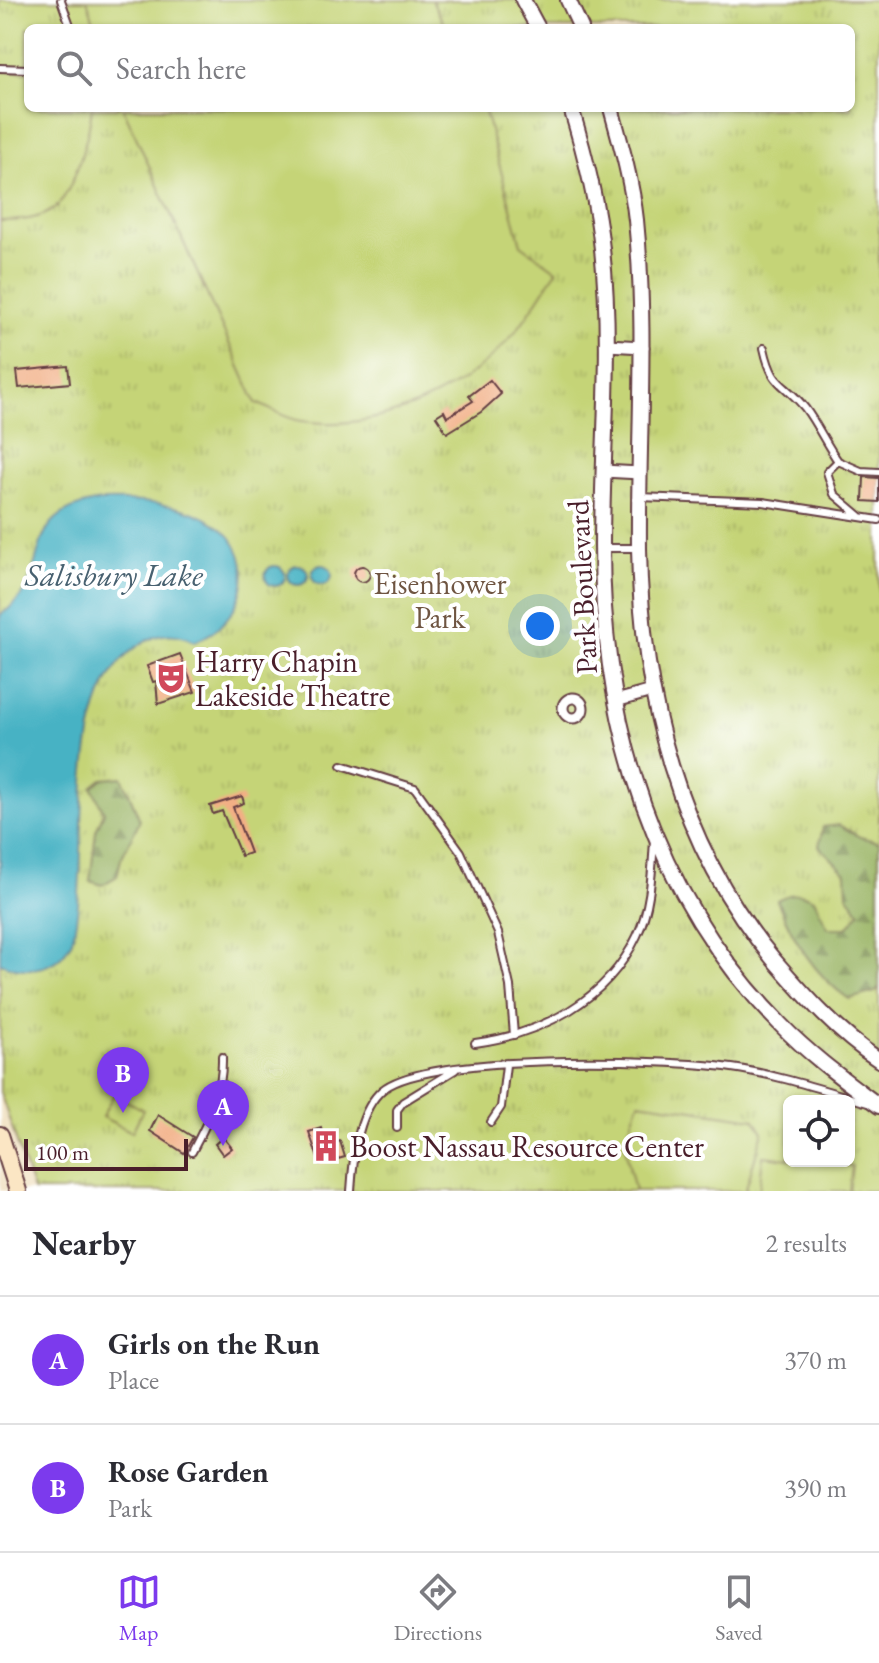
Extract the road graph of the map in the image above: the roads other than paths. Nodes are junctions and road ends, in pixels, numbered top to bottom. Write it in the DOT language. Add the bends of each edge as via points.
graph roads {
  1 [pos="61,0"];
  2 [pos="523,0"];
  3 [pos="568,0"];
  4 [pos="70,24"];
  5 [pos="536,24"];
  6 [pos="579,24"];
  7 [pos="0,68"];
  8 [pos="24,69"];
  9 [pos="572,112"];
  10 [pos="612,112"];
  11 [pos="607,345"];
  12 [pos="643,347"];
  13 [pos="764,348"];
  14 [pos="838,461"];
  15 [pos="603,471"];
  16 [pos="879,472"];
  17 [pos="640,473"];
  18 [pos="640,497"];
  19 [pos="862,517"];
  20 [pos="879,520"];
  21 [pos="602,548"];
  22 [pos="639,548"];
  23 [pos="652,691"];
  24 [pos="616,701"];
  25 [pos="342,765"];
  26 [pos="654,836"];
  27 [pos="514,1035"];
  28 [pos="475,1043"];
  29 [pos="222,1057"];
  30 [pos="879,1060"];
  31 [pos="506,1065"];
  32 [pos="458,1068"];
  33 [pos="879,1106"];
  34 [pos="491,1122"];
  35 [pos="397,1128"];
  36 [pos="0,1135"];
  37 [pos="192,1152"];
  38 [pos="18,1191"];
  39 [pos="351,1191"];
  1 -- 4 [label="lane"];
  2 -- 5 [label="street"];
  3 -- 6 [label="street"];
  7 -- 8 [label="lane"];
  9 -- 11 [label="street, Park Boulevard" via="595,197"];
  10 -- 12 [label="street, Park Boulevard" via="635,216"];
  11 -- 12 [label="street"];
  11 -- 15 [label="street, Park Boulevard"];
  12 -- 17 [label="street, Park Boulevard"];
  13 -- 14 [label="lane" via="776,383 804,406"];
  14 -- 16 [label="lane"];
  14 -- 19 [label="lane" via="827,472 830,488"];
  15 -- 17 [label="street, Park Boulevard"];
  15 -- 21 [label="street, Park Boulevard"];
  17 -- 18 [label="street, Park Boulevard"];
  18 -- 19 [label="lane" via="763,502"];
  18 -- 22 [label="street, Park Boulevard"];
  19 -- 20 [label="lane"];
  21 -- 22 [label="lane"];
  21 -- 24 [label="street, Park Boulevard"];
  22 -- 23 [label="street, Park Boulevard"];
  23 -- 24 [label="street, Park Boulevard"];
  23 -- 30 [label="street, Park Boulevard" via="687,817 718,882 805,997"];
  24 -- 26 [label="street, Park Boulevard" via="630,766"];
  25 -- 27 [label="lane" via="415,788 461,852 498,933"];
  26 -- 27 [label="lane" via="650,889 638,935 614,973 583,1003 537,1029"];
  26 -- 33 [label="street, Park Boulevard" via="691,907 731,967 781,1026"];
  27 -- 28 [label="lane"];
  29 -- 37 [label="lane" via="215,1110"];
  31 -- 32 [label="lane"];
  31 -- 33 [label="lane" via="688,1063 776,1076"];
  31 -- 34 [label="lane" via="501,1107"];
  32 -- 35 [label="lane" via="403,1102 397,1110"];
  32 -- 39 [label="lane" via="413,1073 380,1091 359,1134"];
  36 -- 38 [label="main road"];
}
